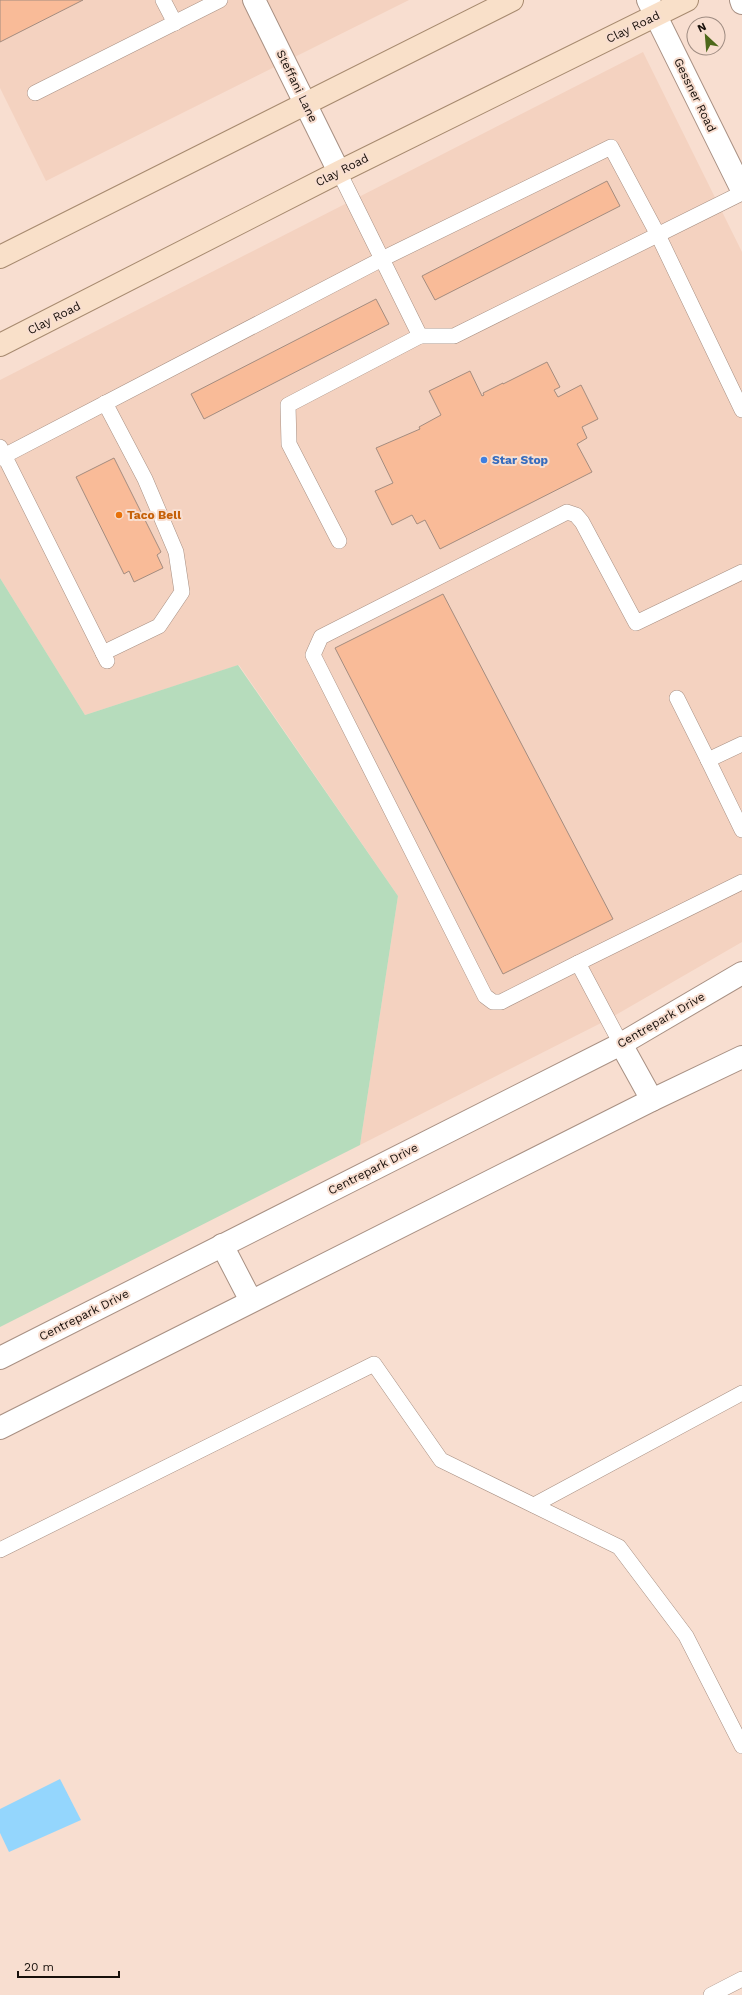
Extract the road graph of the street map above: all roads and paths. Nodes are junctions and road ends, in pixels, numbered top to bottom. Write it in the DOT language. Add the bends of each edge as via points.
graph roads {
  1 [pos="163,0"];
  2 [pos="220,0"];
  3 [pos="254,0"];
  4 [pos="512,0"];
  5 [pos="687,0"];
  6 [pos="741,0"];
  7 [pos="742,3"];
  8 [pos="652,8"];
  9 [pos="175,23"];
  10 [pos="35,93"];
  11 [pos="305,103"];
  12 [pos="339,172"];
  13 [pos="742,190"];
  14 [pos="742,194"];
  15 [pos="658,235"];
  16 [pos="0,257"];
  17 [pos="382,259"];
  18 [pos="420,336"];
  19 [pos="0,346"];
  20 [pos="105,403"];
  21 [pos="742,410"];
  22 [pos="1,453"];
  23 [pos="339,541"];
  24 [pos="742,572"];
  25 [pos="677,698"];
  26 [pos="742,744"];
  27 [pos="708,760"];
  28 [pos="742,830"];
  29 [pos="742,882"];
  30 [pos="578,963"];
  31 [pos="742,973"];
  32 [pos="621,1044"];
  33 [pos="742,1057"];
  34 [pos="652,1100"];
  35 [pos="222,1245"];
  36 [pos="251,1302"];
  37 [pos="0,1358"];
  38 [pos="742,1393"];
  39 [pos="0,1428"];
  40 [pos="534,1505"];
  41 [pos="0,1550"];
  42 [pos="742,1746"];
  43 [pos="742,1979"];
  44 [pos="711,1995"];
  1 -- 9 [label="lane"];
  2 -- 9 [label="lane"];
  3 -- 11 [label="street, Steffani Lane"];
  4 -- 11 [label="main road"];
  5 -- 8 [label="main road, Clay Road"];
  6 -- 7 [label="street"];
  8 -- 12 [label="main road, Clay Road"];
  8 -- 13 [label="street, Gessner Road"];
  9 -- 10 [label="lane"];
  11 -- 12 [label="street, Steffani Lane"];
  11 -- 16 [label="main road"];
  12 -- 17 [label="lane"];
  12 -- 19 [label="main road, Clay Road"];
  14 -- 15 [label="lane"];
  15 -- 17 [label="lane" via="611,147"];
  15 -- 18 [label="lane" via="454,336"];
  15 -- 21 [label="lane"];
  17 -- 18 [label="lane"];
  17 -- 20 [label="lane"];
  18 -- 23 [label="lane" via="288,405 289,444"];
  20 -- 22 [label="lane"];
  20 -- 22 [label="lane" via="145,479 176,552 182,592 159,626 105,657"];
  24 -- 30 [label="lane" via="636,624 582,522 576,515 567,512 321,637 316,646 313,655 485,996 493,1002 501,1002"];
  25 -- 27 [label="lane"];
  26 -- 27 [label="lane"];
  27 -- 28 [label="lane"];
  29 -- 30 [label="lane"];
  30 -- 32 [label="lane"];
  31 -- 32 [label="street, Centrepark Drive"];
  32 -- 34 [label="street"];
  32 -- 35 [label="street, Centrepark Drive"];
  33 -- 34 [label="street"];
  34 -- 36 [label="street"];
  35 -- 36 [label="street"];
  35 -- 37 [label="street, Centrepark Drive"];
  36 -- 39 [label="street"];
  38 -- 40 [label="lane"];
  40 -- 41 [label="lane" via="441,1460 374,1364"];
  40 -- 42 [label="lane" via="619,1547 686,1636"];
  43 -- 44 [label="lane"];
}
